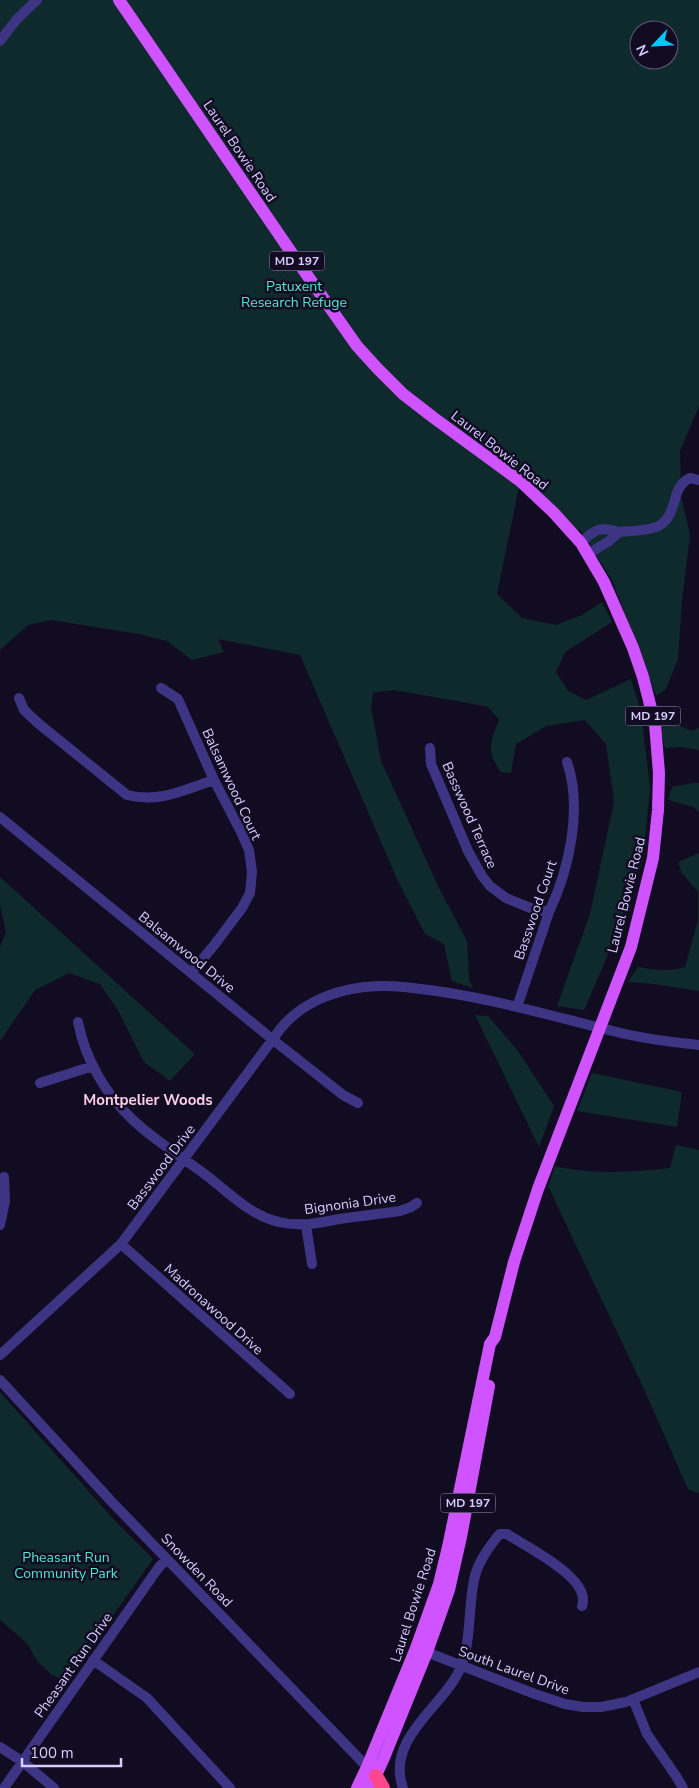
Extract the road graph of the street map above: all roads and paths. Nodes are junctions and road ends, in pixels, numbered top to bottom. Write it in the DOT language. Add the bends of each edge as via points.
graph roads {
  1 [pos="37,0"];
  2 [pos="119,0"];
  3 [pos="0,41"];
  4 [pos="699,480"];
  5 [pos="619,532"];
  6 [pos="585,549"];
  7 [pos="161,688"];
  8 [pos="19,698"];
  9 [pos="430,748"];
  10 [pos="567,762"];
  11 [pos="214,780"];
  12 [pos="0,817"];
  13 [pos="549,912"];
  14 [pos="190,973"];
  15 [pos="517,1007"];
  16 [pos="78,1022"];
  17 [pos="600,1028"];
  18 [pos="272,1039"];
  19 [pos="699,1045"];
  20 [pos="93,1066"];
  21 [pos="40,1084"];
  22 [pos="358,1103"];
  23 [pos="185,1158"];
  24 [pos="4,1177"];
  25 [pos="416,1203"];
  26 [pos="0,1225"];
  27 [pos="306,1225"];
  28 [pos="121,1244"];
  29 [pos="312,1264"];
  30 [pos="0,1355"];
  31 [pos="0,1380"];
  32 [pos="290,1394"];
  33 [pos="166,1559"];
  34 [pos="582,1606"];
  35 [pos="422,1650"];
  36 [pos="92,1660"];
  37 [pos="460,1666"];
  38 [pos="699,1672"];
  39 [pos="633,1699"];
  40 [pos="0,1747"];
  41 [pos="23,1762"];
  42 [pos="374,1780"];
  43 [pos="4,1788"];
  44 [pos="54,1788"];
  45 [pos="230,1788"];
  46 [pos="357,1788"];
  47 [pos="403,1788"];
  48 [pos="683,1788"];
  1 -- 3 [label="street"];
  2 -- 6 [label="main road, Laurel Bowie Road / MD 197" via="357,346 403,394 520,481"];
  4 -- 5 [label="street" via="690,478 680,485 668,517 660,525"];
  5 -- 6 [label="street" via="609,541"];
  5 -- 6 [label="street" via="608,528 591,533"];
  6 -- 17 [label="main road, Laurel Bowie Road / MD 197" via="604,582 643,677 655,724 659,791 655,843 631,947"];
  7 -- 11 [label="street, Balsamwood Court" via="178,699"];
  8 -- 11 [label="street" via="24,710 39,724 127,795 142,799 166,796"];
  9 -- 13 [label="street, Basswood Terrace" via="431,764 482,876 506,898"];
  10 -- 13 [label="street, Basswood Court" via="573,781 574,817 564,871"];
  11 -- 14 [label="street, Balsamwood Court" via="249,850 252,882 242,908"];
  12 -- 14 [label="street, Balsamwood Drive"];
  13 -- 15 [label="street, Basswood Court"];
  14 -- 18 [label="street, Balsamwood Drive"];
  15 -- 17 [label="street, Basswood Drive"];
  15 -- 18 [label="street, Basswood Drive" via="401,986 360,988 313,1002 290,1017"];
  16 -- 20 [label="street, Bignonia Drive"];
  17 -- 19 [label="street, Basswood Drive"];
  17 -- 35 [label="main road, Laurel Bowie Road / MD 197" via="533,1204 495,1337 490,1344"];
  18 -- 22 [label="street, Balsamwood Drive" via="343,1096"];
  18 -- 23 [label="street, Basswood Drive"];
  20 -- 21 [label="street"];
  20 -- 23 [label="street, Bignonia Drive" via="127,1114"];
  23 -- 27 [label="street, Bignonia Drive" via="262,1216 278,1222"];
  23 -- 28 [label="street, Basswood Drive"];
  24 -- 26 [label="street" via="5,1201"];
  25 -- 27 [label="street, Bignonia Drive" via="400,1211"];
  27 -- 29 [label="street"];
  28 -- 30 [label="street, Basswood Drive"];
  28 -- 32 [label="street, Madronawood Drive"];
  31 -- 33 [label="street, Snowden Road"];
  33 -- 36 [label="street, Pheasant Run Drive"];
  33 -- 42 [label="street, Snowden Road"];
  34 -- 37 [label="street" via="581,1591 565,1571 507,1534 500,1534 479,1564 474,1580 465,1655"];
  35 -- 37 [label="street, South Laurel Drive"];
  35 -- 42 [label="main road, Laurel Bowie Road / MD 197"];
  36 -- 41 [label="street, Pheasant Run Drive"];
  36 -- 45 [label="street" via="147,1698"];
  37 -- 39 [label="street, South Laurel Drive" via="575,1706 600,1706"];
  37 -- 47 [label="street" via="454,1680 417,1725 402,1752 399,1768"];
  38 -- 39 [label="street, South Laurel Drive"];
  39 -- 48 [label="street" via="647,1734"];
  40 -- 41 [label="street"];
  41 -- 43 [label="street, Pheasant Run Drive"];
  41 -- 44 [label="street"];
  42 -- 46 [label="main road, Laurel Bowie Road / MD 197"];
}
